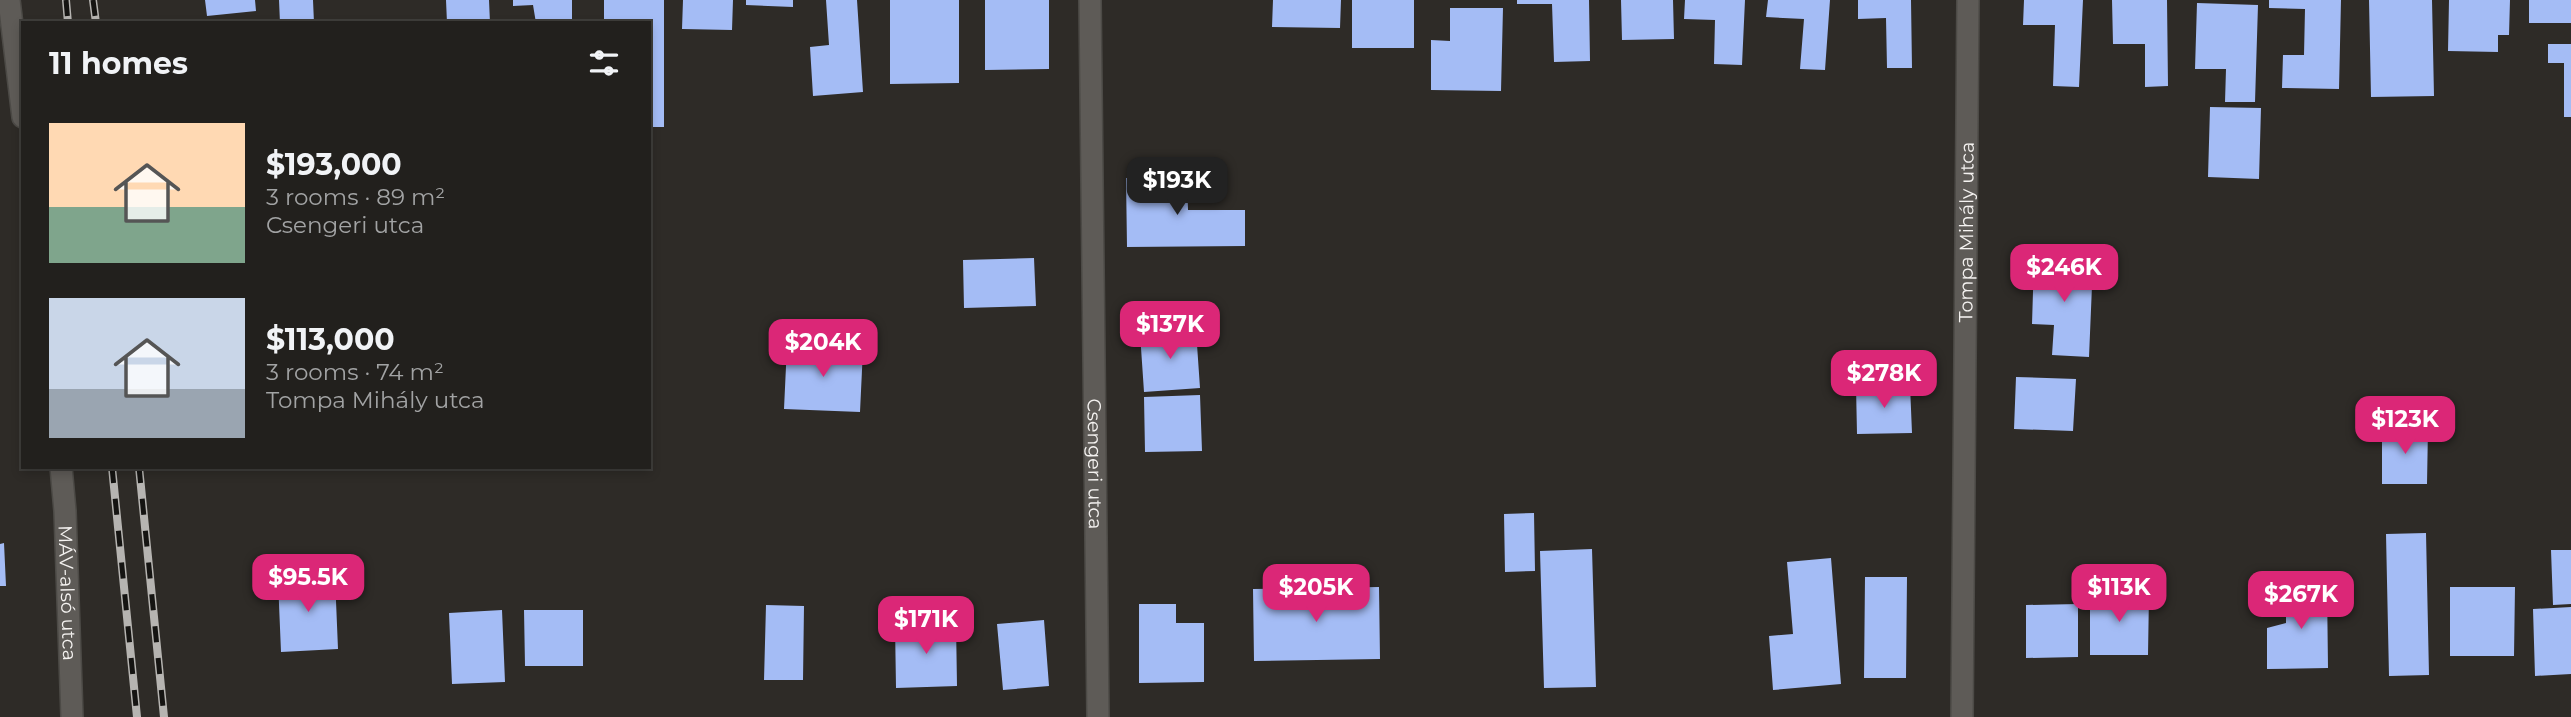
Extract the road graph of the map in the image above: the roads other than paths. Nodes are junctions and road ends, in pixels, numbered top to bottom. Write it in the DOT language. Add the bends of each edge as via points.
graph roads {
  1 [pos="9,0"];
  2 [pos="1090,0"];
  3 [pos="1968,0"];
  4 [pos="21,100"];
  5 [pos="61,469"];
  6 [pos="72,717"];
  7 [pos="1098,717"];
  8 [pos="1962,717"];
  1 -- 4 [label="street"];
  2 -- 7 [label="street, Csengeri utca"];
  3 -- 8 [label="street, Tompa Mihály utca"];
  5 -- 6 [label="street, MÁV-alsó utca"];
}
